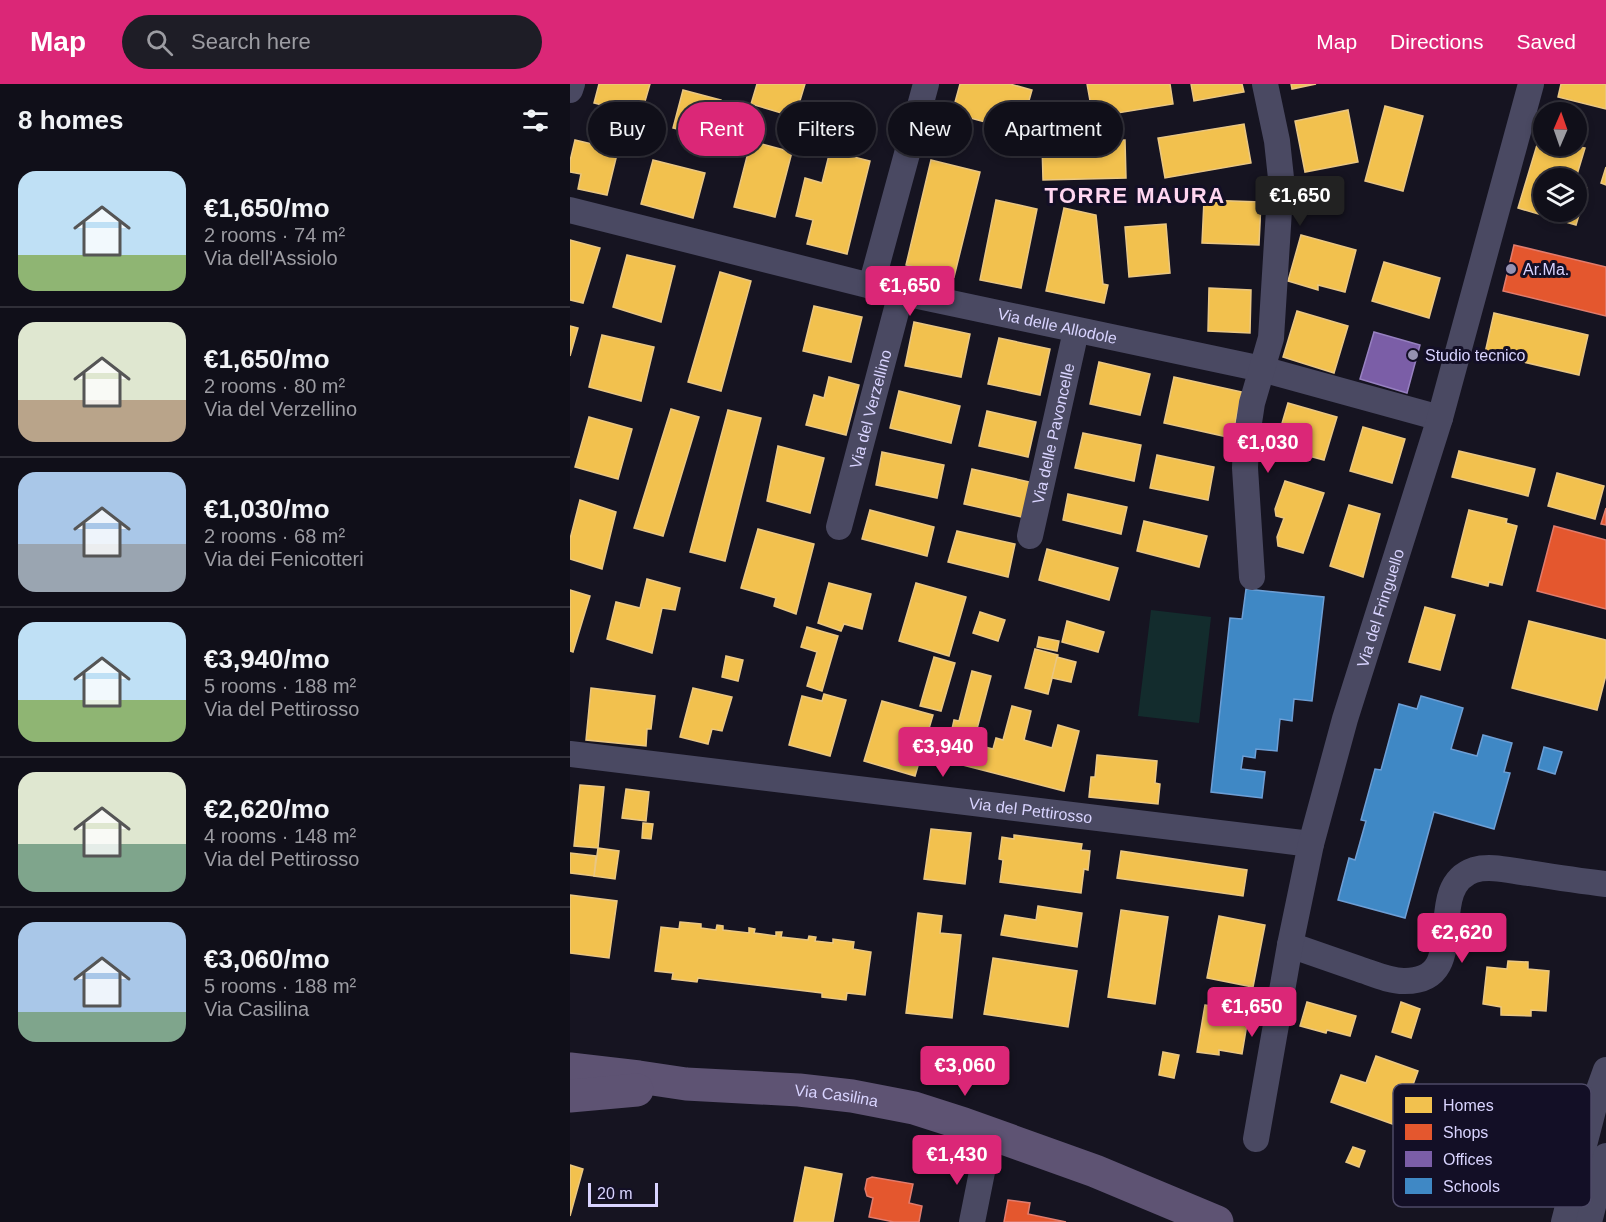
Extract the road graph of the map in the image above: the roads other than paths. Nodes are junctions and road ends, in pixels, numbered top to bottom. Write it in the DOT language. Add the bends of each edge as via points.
graph roads {
  1 [pos="572,84"];
  2 [pos="926,84"];
  3 [pos="1265,84"];
  4 [pos="1531,84"];
  5 [pos="570,90"];
  6 [pos="570,210"];
  7 [pos="871,286"];
  8 [pos="901,293"];
  9 [pos="1076,331"];
  10 [pos="1262,369"];
  11 [pos="1440,418"];
  12 [pos="839,527"];
  13 [pos="1030,536"];
  14 [pos="1252,577"];
  15 [pos="570,754"];
  16 [pos="1311,844"];
  17 [pos="1606,884"];
  18 [pos="1290,945"];
  19 [pos="570,1069"];
  20 [pos="1606,1070"];
  21 [pos="686,1084"];
  22 [pos="570,1096"];
  23 [pos="1591,1118"];
  24 [pos="1256,1139"];
  25 [pos="1606,1156"];
  26 [pos="985,1157"];
  27 [pos="1568,1207"];
  28 [pos="972,1222"];
  29 [pos="1217,1222"];
  30 [pos="1564,1222"];
  31 [pos="1589,1222"];
  1 -- 5 [label="street"];
  2 -- 7 [label="street"];
  3 -- 10 [label="street" via="1281,178 1271,338"];
  4 -- 11 [label="street, Via del Fringuello"];
  6 -- 7 [label="street, Via delle Allodole"];
  7 -- 8 [label="street, Via delle Allodole"];
  8 -- 9 [label="street, Via delle Allodole"];
  8 -- 12 [label="street, Via del Verzellino"];
  9 -- 10 [label="street, Via delle Allodole"];
  9 -- 13 [label="street, Via delle Pavoncelle"];
  10 -- 11 [label="street, Via delle Allodole"];
  10 -- 14 [label="street" via="1249,417 1245,457"];
  11 -- 16 [label="street, Via del Fringuello" via="1348,710"];
  15 -- 16 [label="street, Via del Pettirosso"];
  16 -- 18 [label="street, Via del Fringuello"];
  17 -- 18 [label="street" via="1498,869 1467,874 1450,892 1442,958 1430,974 1417,980 1393,980"];
  18 -- 24 [label="street, Via del Fringuello"];
  19 -- 21 [label="main road, Via Casilina"];
  20 -- 23 [label="street"];
  21 -- 22 [label="main road, Via Casilina"];
  21 -- 29 [label="main road, Via Casilina" via="799,1090 914,1108 1095,1171"];
  25 -- 31 [label="street"];
  26 -- 28 [label="street"];
  27 -- 30 [label="street"];
}
